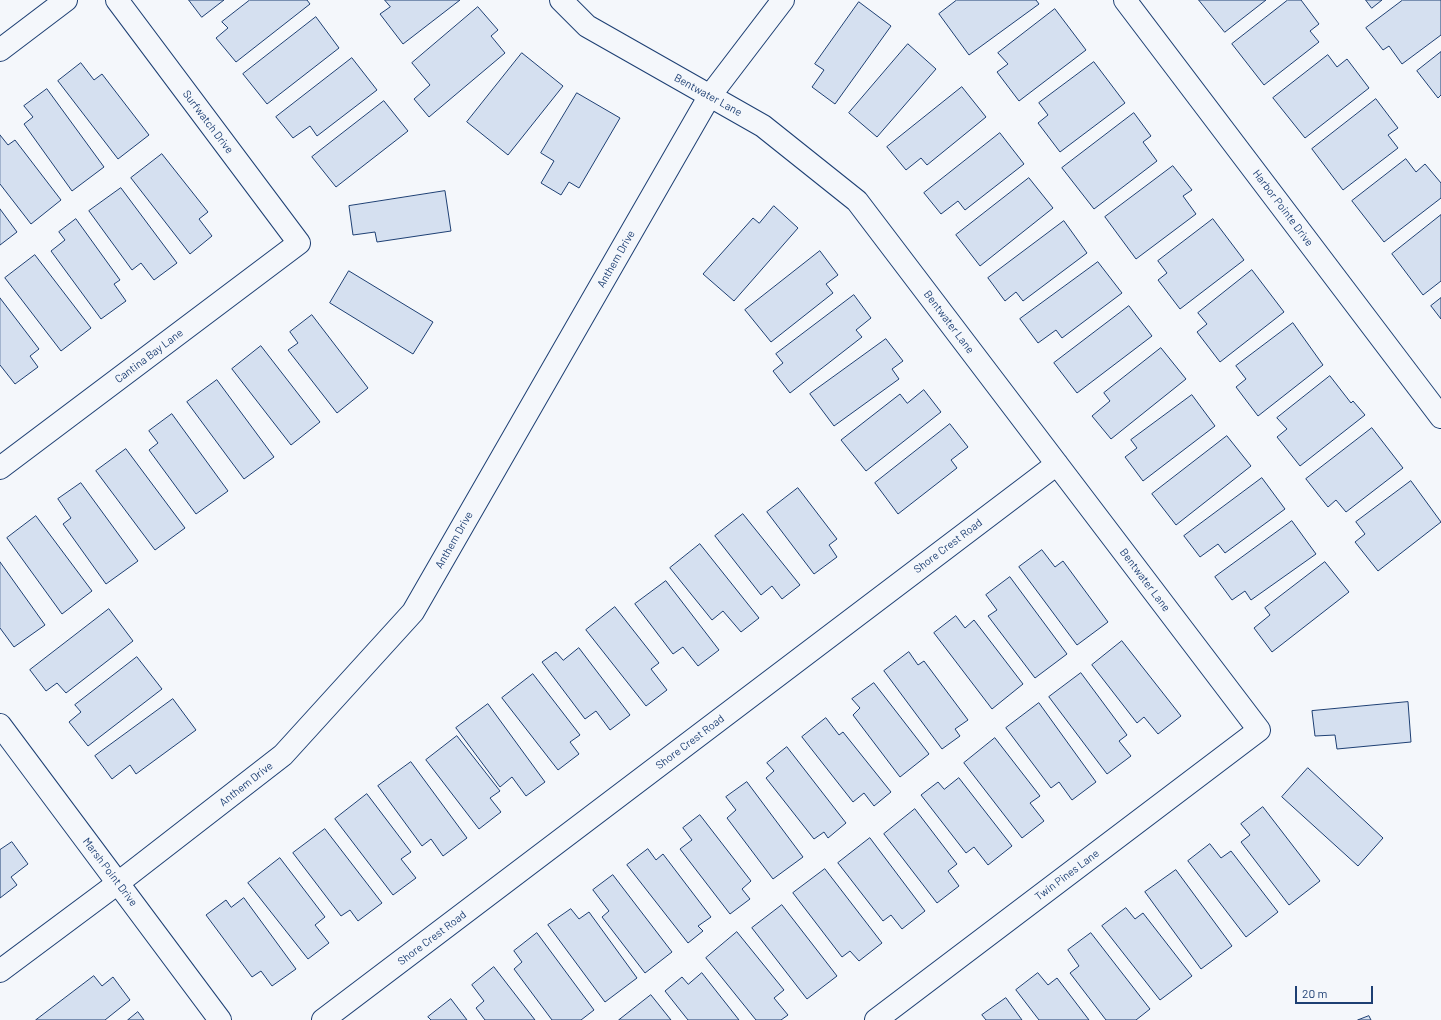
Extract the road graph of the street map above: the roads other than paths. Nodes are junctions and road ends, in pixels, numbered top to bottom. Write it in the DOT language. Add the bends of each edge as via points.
graph roads {
  1 [pos="66,0"];
  2 [pos="117,0"];
  3 [pos="561,0"];
  4 [pos="783,0"];
  5 [pos="1125,0"];
  6 [pos="0,50"];
  7 [pos="709,96"];
  8 [pos="299,243"];
  9 [pos="1441,417"];
  10 [pos="1057,464"];
  11 [pos="0,468"];
  12 [pos="0,725"];
  13 [pos="1259,730"];
  14 [pos="118,883"];
  15 [pos="0,971"];
  16 [pos="220,1020"];
  17 [pos="323,1020"];
  18 [pos="876,1020"];
  1 -- 6 [label="street"];
  2 -- 8 [label="street, Surfwatch Drive"];
  3 -- 7 [label="street, Bentwater Lane" via="587,26"];
  4 -- 7 [label="street, Anthem Drive"];
  5 -- 9 [label="street, Harbor Pointe Drive"];
  7 -- 10 [label="street, Bentwater Lane" via="763,126 857,201"];
  7 -- 14 [label="street, Anthem Drive" via="413,612 283,755"];
  8 -- 11 [label="street, Cantina Bay Lane"];
  10 -- 13 [label="street, Bentwater Lane"];
  10 -- 17 [label="street, Shore Crest Road"];
  12 -- 14 [label="street, Marsh Point Drive"];
  13 -- 18 [label="street, Twin Pines Lane"];
  14 -- 15 [label="street, Anthem Drive"];
  14 -- 16 [label="street, Marsh Point Drive"];
}
